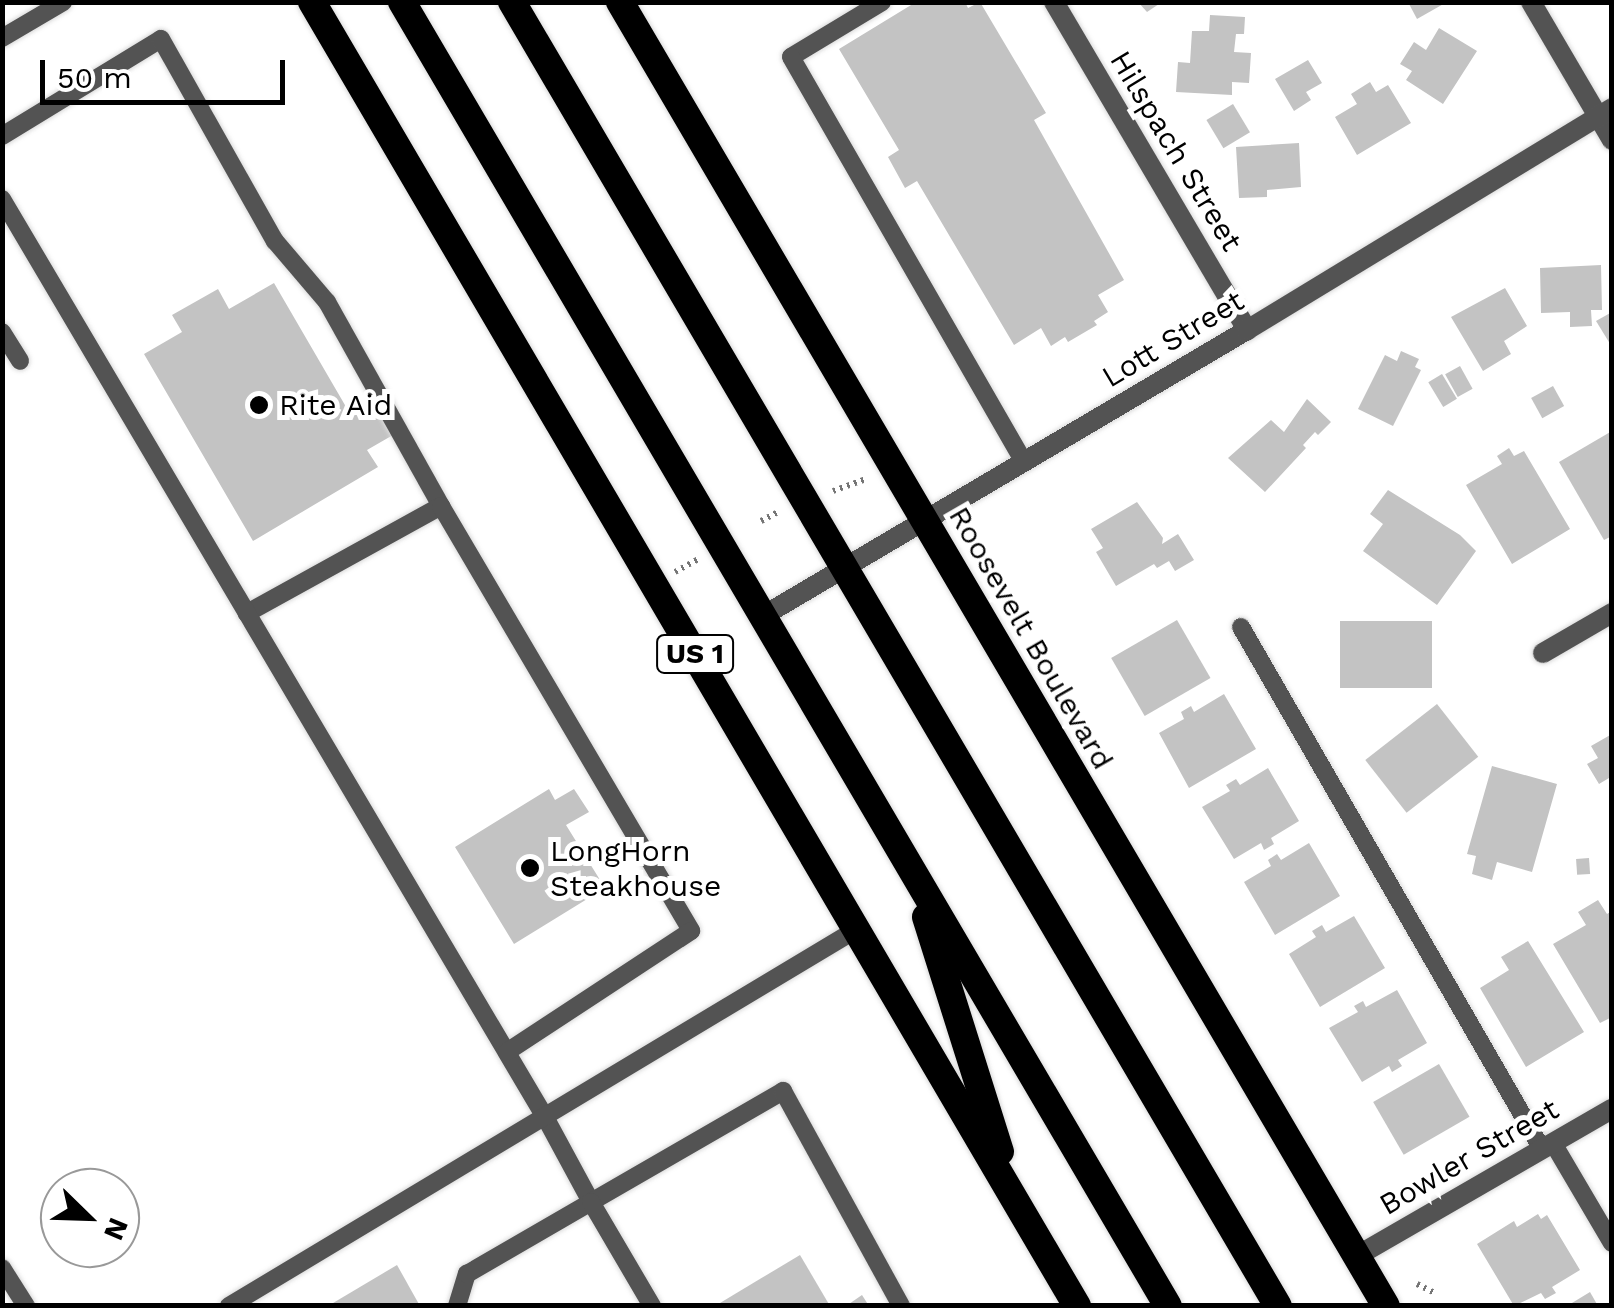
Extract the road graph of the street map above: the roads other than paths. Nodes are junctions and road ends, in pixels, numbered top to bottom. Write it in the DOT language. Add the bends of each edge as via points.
graph roads {
  1 [pos="64,2"];
  2 [pos="312,2"];
  3 [pos="402,2"];
  4 [pos="512,2"];
  5 [pos="620,2"];
  6 [pos="882,2"];
  7 [pos="1054,2"];
  8 [pos="1531,2"];
  9 [pos="2,38"];
  10 [pos="1604,112"];
  11 [pos="2,136"];
  12 [pos="1612,140"];
  13 [pos="2,198"];
  14 [pos="1247,330"];
  15 [pos="2,332"];
  16 [pos="20,361"];
  17 [pos="1024,462"];
  18 [pos="442,506"];
  19 [pos="924,520"];
  20 [pos="844,568"];
  21 [pos="247,612"];
  22 [pos="1612,613"];
  23 [pos="762,616"];
  24 [pos="1241,627"];
  25 [pos="1543,653"];
  26 [pos="910,868"];
  27 [pos="858,929"];
  28 [pos="507,1052"];
  29 [pos="1612,1109"];
  30 [pos="545,1116"];
  31 [pos="1548,1146"];
  32 [pos="591,1202"];
  33 [pos="1016,1202"];
  34 [pos="1612,1243"];
  35 [pos="1357,1256"];
  36 [pos="2,1268"];
  37 [pos="26,1306"];
  38 [pos="229,1306"];
  39 [pos="457,1306"];
  40 [pos="652,1306"];
  41 [pos="901,1306"];
  42 [pos="1077,1306"];
  43 [pos="1168,1306"];
  44 [pos="1278,1306"];
  45 [pos="1386,1306"];
  1 -- 9 [label="lane"];
  2 -- 27 [label="highway, US 1"];
  3 -- 23 [label="highway, US 1"];
  4 -- 20 [label="highway"];
  5 -- 19 [label="highway, Roosevelt Boulevard"];
  6 -- 17 [label="lane" via="791,57"];
  7 -- 14 [label="street, Hilspach Street"];
  8 -- 10 [label="street"];
  10 -- 12 [label="street"];
  10 -- 14 [label="street, Lott Street"];
  11 -- 18 [label="lane" via="161,40 275,241 327,302"];
  13 -- 21 [label="lane"];
  14 -- 17 [label="street, Lott Street"];
  15 -- 16 [label="lane"];
  17 -- 19 [label="street, Lott Street"];
  18 -- 21 [label="lane"];
  18 -- 28 [label="lane" via="691,931"];
  19 -- 20 [label="street, Lott Street"];
  19 -- 35 [label="highway, Roosevelt Boulevard"];
  20 -- 23 [label="street, Lott Street"];
  20 -- 44 [label="highway"];
  21 -- 28 [label="lane"];
  22 -- 25 [label="street"];
  23 -- 26 [label="highway, US 1"];
  24 -- 31 [label="lane"];
  26 -- 33 [label="highway"];
  26 -- 43 [label="highway, US 1"];
  27 -- 30 [label="lane"];
  27 -- 33 [label="highway, US 1"];
  28 -- 30 [label="lane"];
  29 -- 31 [label="street, Bowler Street"];
  30 -- 32 [label="lane"];
  30 -- 38 [label="lane"];
  31 -- 34 [label="lane"];
  31 -- 35 [label="street, Bowler Street"];
  32 -- 39 [label="lane" via="467,1274"];
  32 -- 40 [label="lane"];
  32 -- 41 [label="lane" via="783,1091"];
  33 -- 42 [label="highway, US 1"];
  35 -- 45 [label="highway, Roosevelt Boulevard"];
  36 -- 37 [label="lane"];
}
